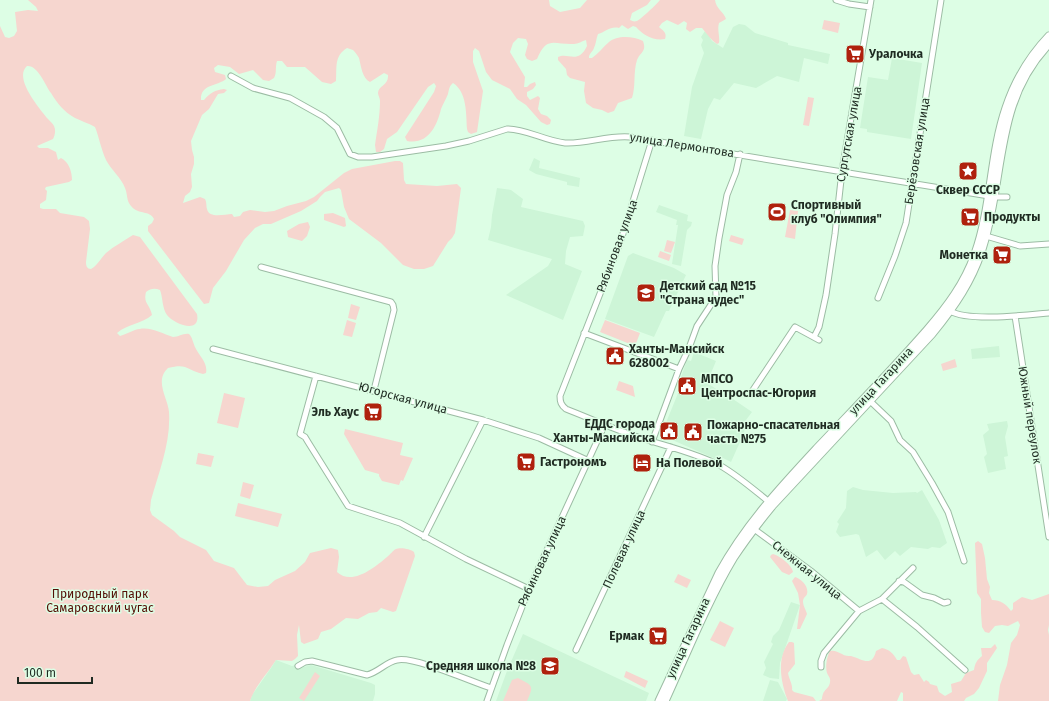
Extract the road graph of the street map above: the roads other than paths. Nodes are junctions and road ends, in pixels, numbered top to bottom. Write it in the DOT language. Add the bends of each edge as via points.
graph roads {
  1 [pos="836,0"];
  2 [pos="871,0"];
  3 [pos="941,0"];
  4 [pos="870,7"];
  5 [pos="1049,36"];
  6 [pos="1049,44"];
  7 [pos="231,76"];
  8 [pos="652,140"];
  9 [pos="740,154"];
  10 [pos="842,171"];
  11 [pos="912,183"];
  12 [pos="992,196"];
  13 [pos="1007,197"];
  14 [pos="986,236"];
  15 [pos="1049,244"];
  16 [pos="261,267"];
  17 [pos="878,298"];
  18 [pos="948,310"];
  19 [pos="1049,313"];
  20 [pos="1015,316"];
  21 [pos="584,333"];
  22 [pos="213,349"];
  23 [pos="679,369"];
  24 [pos="316,376"];
  25 [pos="374,390"];
  26 [pos="751,393"];
  27 [pos="868,399"];
  28 [pos="483,420"];
  29 [pos="605,424"];
  30 [pos="652,442"];
  31 [pos="671,447"];
  32 [pos="589,461"];
  33 [pos="770,503"];
  34 [pos="752,527"];
  35 [pos="424,536"];
  36 [pos="1049,537"];
  37 [pos="964,561"];
  38 [pos="913,568"];
  39 [pos="899,581"];
  40 [pos="529,589"];
  41 [pos="882,599"];
  42 [pos="948,602"];
  43 [pos="860,611"];
  44 [pos="692,635"];
  45 [pos="576,650"];
  46 [pos="298,666"];
  47 [pos="821,667"];
  48 [pos="965,670"];
  49 [pos="491,688"];
  50 [pos="487,701"];
  51 [pos="659,701"];
  52 [pos="665,701"];
  1 -- 4 [label="street"];
  2 -- 4 [label="street, Сургутская улица"];
  3 -- 11 [label="street, Берёзовская улица"];
  4 -- 10 [label="street, Сургутская улица"];
  5 -- 12 [label="main road, улица Гагарина" via="1027,64 1010,96 1000,129"];
  6 -- 12 [label="main road, улица Гагарина" via="1028,71 1014,99"];
  7 -- 8 [label="street, улица Лермонтова" via="261,91 290,98 324,116 336,128 350,154 358,157 452,145 511,129 564,143 624,136"];
  8 -- 9 [label="street, улица Лермонтова"];
  8 -- 21 [label="street, Рябиновая улица" via="621,240"];
  9 -- 10 [label="street, улица Лермонтова"];
  9 -- 23 [label="street" via="719,238 715,273 716,297 699,322"];
  10 -- 11 [label="street, улица Лермонтова"];
  10 -- 26 [label="street, Сургутская улица" via="826,295 817,339 795,327"];
  11 -- 12 [label="street, улица Лермонтова"];
  11 -- 17 [label="street, Берёзовская улица" via="903,233"];
  12 -- 13 [label="street, улица Лермонтова"];
  12 -- 14 [label="main road, улица Гагарина"];
  12 -- 18 [label="main road, улица Гагарина" via="975,253"];
  14 -- 15 [label="street" via="1020,246"];
  14 -- 18 [label="main road, улица Гагарина" via="970,278"];
  16 -- 25 [label="street" via="391,302 394,310"];
  18 -- 20 [label="street" via="968,316"];
  18 -- 27 [label="main road, улица Гагарина"];
  19 -- 20 [label="street"];
  20 -- 36 [label="street, Южный переулок"];
  21 -- 23 [label="street"];
  21 -- 29 [label="street, Рябиновая улица" via="560,402 563,407"];
  22 -- 24 [label="street, Югорская улица"];
  23 -- 30 [label="street"];
  24 -- 25 [label="street, Югорская улица"];
  24 -- 35 [label="street" via="300,434 305,437 345,503 351,508 394,520"];
  25 -- 28 [label="street, Югорская улица"];
  27 -- 33 [label="main road, улица Гагарина"];
  27 -- 37 [label="street" via="891,421 900,440 913,452 932,483 948,512"];
  28 -- 32 [label="street, Югорская улица" via="539,438"];
  28 -- 35 [label="street"];
  29 -- 30 [label="street"];
  29 -- 32 [label="street, Рябиновая улица"];
  30 -- 31 [label="street"];
  31 -- 33 [label="street" via="721,466"];
  31 -- 45 [label="street, Полевая улица"];
  32 -- 40 [label="street, Рябиновая улица"];
  33 -- 34 [label="main road, улица Гагарина"];
  34 -- 43 [label="street, Снежная улица"];
  34 -- 44 [label="main road, улица Гагарина" via="722,566"];
  35 -- 40 [label="street"];
  38 -- 39 [label="street"];
  39 -- 41 [label="street"];
  39 -- 42 [label="street" via="922,595 944,603"];
  40 -- 49 [label="street, Рябиновая улица"];
  41 -- 43 [label="street"];
  41 -- 48 [label="street"];
  43 -- 47 [label="street" via="824,652"];
  44 -- 51 [label="main road, улица Гагарина"];
  44 -- 52 [label="main road, улица Гагарина"];
  46 -- 49 [label="street" via="314,662 367,674 404,659"];
  49 -- 50 [label="street, Рябиновая улица"];
}
